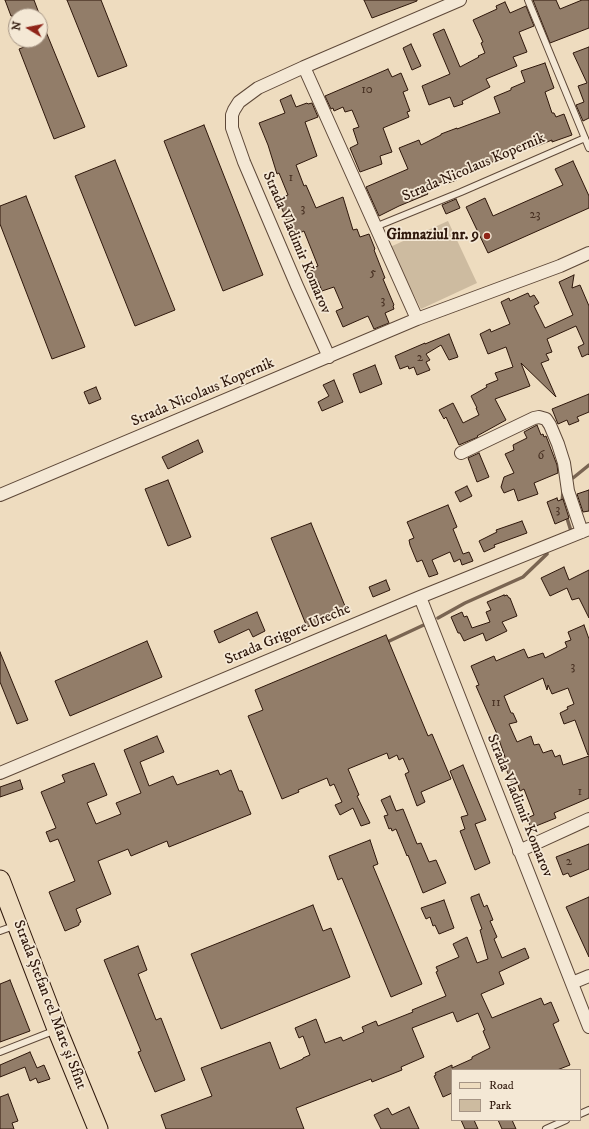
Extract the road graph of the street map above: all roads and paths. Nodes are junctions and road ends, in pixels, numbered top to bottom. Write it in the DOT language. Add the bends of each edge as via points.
graph roads {
  1 [pos="460,0"];
  2 [pos="528,0"];
  3 [pos="304,67"];
  4 [pos="585,138"];
  5 [pos="589,148"];
  6 [pos="376,227"];
  7 [pos="589,253"];
  8 [pos="417,319"];
  9 [pos="329,357"];
  10 [pos="461,453"];
  11 [pos="0,496"];
  12 [pos="585,530"];
  13 [pos="420,597"];
  14 [pos="0,773"];
  15 [pos="589,819"];
  16 [pos="520,851"];
  17 [pos="0,880"];
  18 [pos="18,924"];
  19 [pos="0,931"];
  20 [pos="589,976"];
  21 [pos="572,983"];
  22 [pos="589,1027"];
  23 [pos="57,1029"];
  24 [pos="0,1052"];
  25 [pos="564,1121"];
  26 [pos="98,1129"];
  27 [pos="546,1129"];
  1 -- 3 [label="street, Strada Vladimir Komarov"];
  2 -- 4 [label="lane"];
  3 -- 6 [label="street"];
  3 -- 9 [label="street, Strada Vladimir Komarov" via="258,88 239,102 234,110 232,128 244,162"];
  4 -- 5 [label="lane"];
  4 -- 6 [label="lane, Strada Nicolaus Kopernik"];
  6 -- 8 [label="street"];
  7 -- 8 [label="street, Strada Nicolaus Kopernik"];
  8 -- 9 [label="street, Strada Nicolaus Kopernik"];
  9 -- 11 [label="street, Strada Nicolaus Kopernik"];
  10 -- 12 [label="street" via="534,418 546,419 564,463 568,491"];
  12 -- 13 [label="street, Strada Grigore Ureche"];
  13 -- 14 [label="street, Strada Grigore Ureche"];
  13 -- 16 [label="street, Strada Vladimir Komarov"];
  15 -- 16 [label="street"];
  16 -- 21 [label="street, Strada Vladimir Komarov"];
  17 -- 18 [label="main road, Strada Ștefan cel Mare și Sfînt"];
  18 -- 19 [label="lane"];
  18 -- 23 [label="main road, Strada Ștefan cel Mare și Sfînt"];
  20 -- 21 [label="street"];
  21 -- 22 [label="street, Strada Vladimir Komarov"];
  23 -- 24 [label="lane"];
  23 -- 26 [label="main road, Strada Ștefan cel Mare și Sfînt"];
  25 -- 27 [label="lane"];
}
